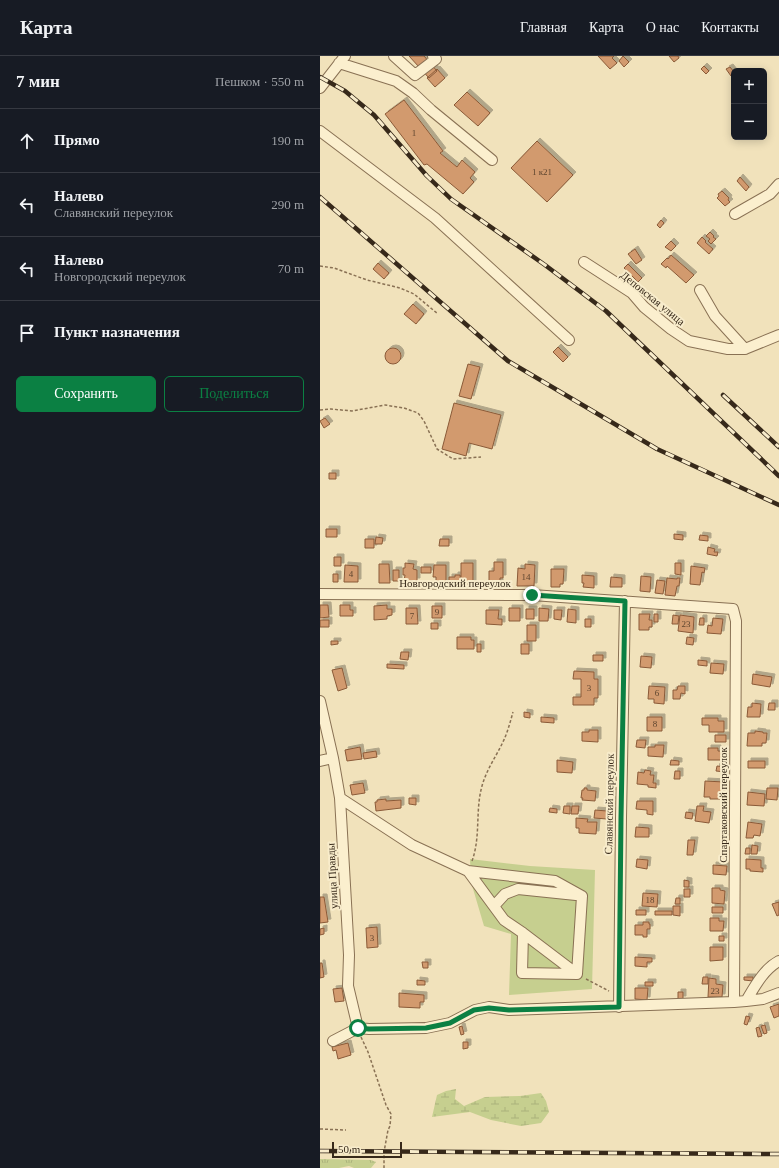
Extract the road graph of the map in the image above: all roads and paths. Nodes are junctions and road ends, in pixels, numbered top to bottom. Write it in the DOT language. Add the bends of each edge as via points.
graph roads {
  1 [pos="394,56"];
  2 [pos="433,56"];
  3 [pos="342,60"];
  4 [pos="320,88"];
  5 [pos="320,131"];
  6 [pos="492,160"];
  7 [pos="779,184"];
  8 [pos="735,214"];
  9 [pos="584,262"];
  10 [pos="320,266"];
  11 [pos="700,290"];
  12 [pos="438,314"];
  13 [pos="779,335"];
  14 [pos="569,340"];
  15 [pos="746,349"];
  16 [pos="320,410"];
  17 [pos="481,457"];
  18 [pos="320,594"];
  19 [pos="625,601"];
  20 [pos="733,608"];
  21 [pos="321,705"];
  22 [pos="513,712"];
  23 [pos="333,758"];
  24 [pos="320,761"];
  25 [pos="340,798"];
  26 [pos="468,871"];
  27 [pos="582,896"];
  28 [pos="494,906"];
  29 [pos="523,933"];
  30 [pos="779,961"];
  31 [pos="577,974"];
  32 [pos="779,993"];
  33 [pos="746,1001"];
  34 [pos="619,1002"];
  35 [pos="734,1002"];
  36 [pos="358,1028"];
  37 [pos="332,1041"];
  38 [pos="320,1129"];
  39 [pos="346,1130"];
  40 [pos="384,1168"];
  1 -- 2 [label="street" via="415,75 436,59"];
  3 -- 4 [label="street"];
  3 -- 6 [label="street" via="396,81"];
  5 -- 14 [label="street" via="436,218"];
  7 -- 8 [label="street" via="770,194"];
  9 -- 15 [label="street, Деповская улица" via="632,293 671,329 689,341 728,350"];
  10 -- 12 [label="path" via="400,288 414,294"];
  11 -- 15 [label="street" via="715,316"];
  13 -- 15 [label="street, Деповская улица"];
  16 -- 17 [label="path" via="352,411 385,405 404,408 418,413 437,449 453,459"];
  18 -- 19 [label="street, Новгородский переулок" via="532,595"];
  19 -- 20 [label="street, Новгородский переулок"];
  19 -- 34 [label="street, Славянский переулок"];
  20 -- 35 [label="street, Спартаковский переулок" via="736,621"];
  21 -- 23 [label="street, улица Правды"];
  22 -- 26 [label="path" via="503,743 489,767 482,786 475,851"];
  23 -- 24 [label="street"];
  23 -- 25 [label="street, улица Правды"];
  25 -- 26 [label="street" via="412,845"];
  25 -- 36 [label="street, улица Правды" via="349,955 348,986"];
  26 -- 27 [label="street" via="555,882"];
  26 -- 28 [label="street"];
  27 -- 28 [label="street" via="518,890 504,894"];
  27 -- 31 [label="street"];
  28 -- 29 [label="street" via="504,920"];
  29 -- 31 [label="street"];
  29 -- 31 [label="street" via="522,973"];
  30 -- 33 [label="street" via="761,977"];
  31 -- 34 [label="path"];
  32 -- 33 [label="street" via="763,999"];
  33 -- 35 [label="street"];
  34 -- 35 [label="street"];
  34 -- 36 [label="street" via="509,1010 489,1008 474,1010 450,1023 426,1028"];
  36 -- 37 [label="street"];
  36 -- 40 [label="path" via="391,1114 384,1152"];
  38 -- 39 [label="path"];
}
